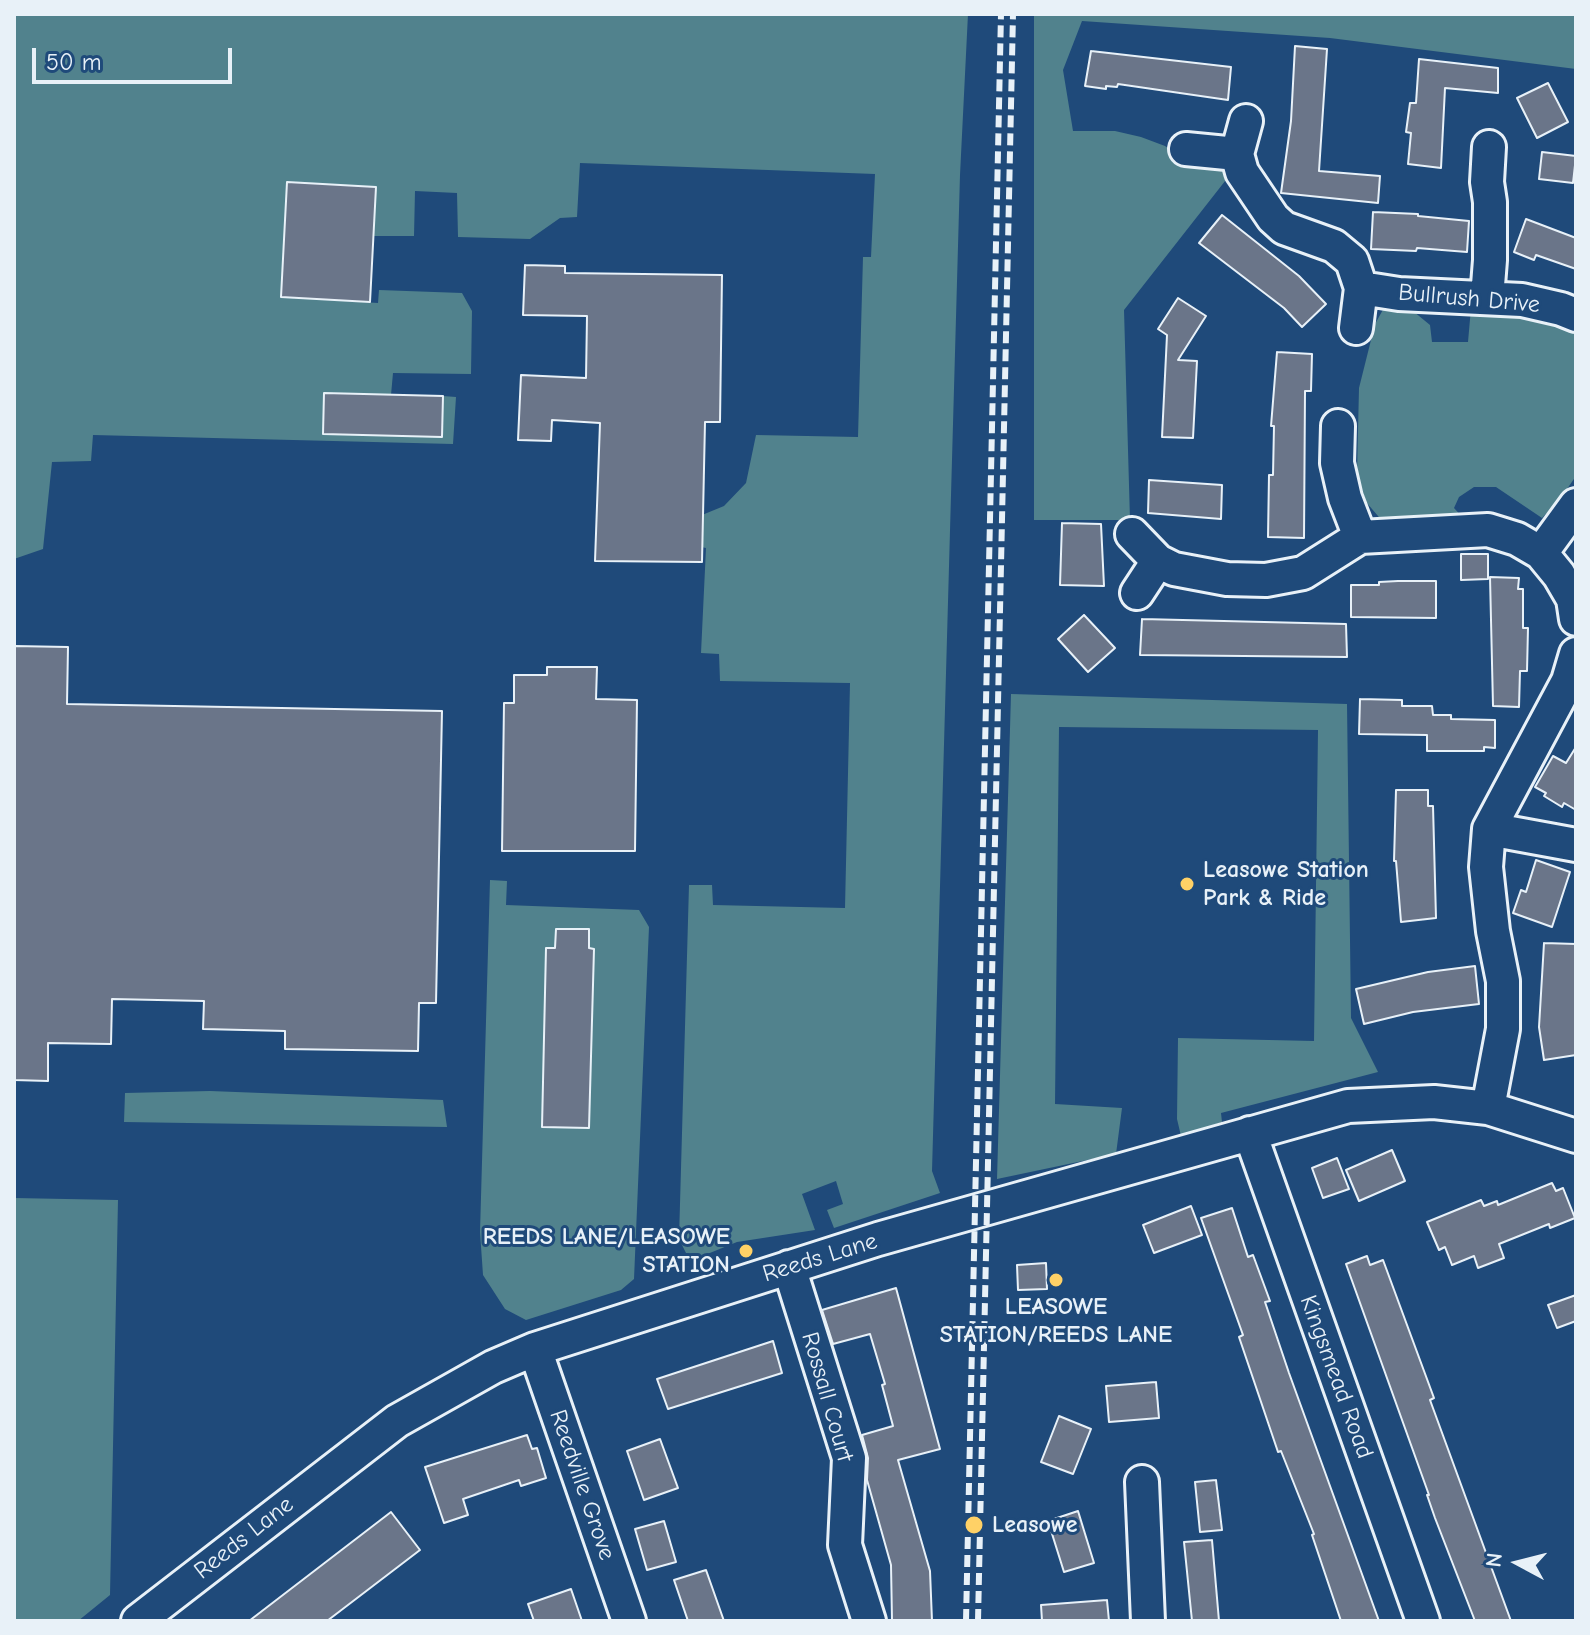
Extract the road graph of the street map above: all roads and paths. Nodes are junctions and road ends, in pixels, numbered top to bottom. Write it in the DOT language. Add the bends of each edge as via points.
graph roads {
  1 [pos="1246,121"];
  2 [pos="1489,147"];
  3 [pos="1186,149"];
  4 [pos="1237,154"];
  5 [pos="1361,288"];
  6 [pos="1487,298"];
  7 [pos="1576,315"];
  8 [pos="1356,328"];
  9 [pos="1338,426"];
  10 [pos="1576,505"];
  11 [pos="1132,534"];
  12 [pos="1360,537"];
  13 [pos="1541,553"];
  14 [pos="1158,561"];
  15 [pos="1137,593"];
  16 [pos="1576,619"];
  17 [pos="1576,654"];
  18 [pos="1489,829"];
  19 [pos="1576,845"];
  20 [pos="1488,1108"];
  21 [pos="1250,1133"];
  22 [pos="1576,1136"];
  23 [pos="789,1267"];
  24 [pos="535,1349"];
  25 [pos="1142,1482"];
  26 [pos="138,1621"];
  27 [pos="629,1621"];
  28 [pos="869,1621"];
  29 [pos="1148,1621"];
  30 [pos="1423,1621"];
  1 -- 4 [label="street"];
  2 -- 6 [label="street"];
  3 -- 4 [label="street"];
  4 -- 5 [label="street" via="1242,172 1273,218 1284,228 1334,246 1352,261"];
  5 -- 6 [label="street, Bullrush Drive"];
  5 -- 8 [label="street"];
  6 -- 7 [label="street, Bullrush Drive" via="1522,300"];
  9 -- 12 [label="street" via="1337,463"];
  10 -- 13 [label="street"];
  11 -- 14 [label="street"];
  12 -- 13 [label="street" via="1488,530"];
  12 -- 14 [label="street" via="1303,573 1266,580 1197,574"];
  13 -- 16 [label="street" via="1573,599"];
  14 -- 15 [label="street"];
  17 -- 18 [label="street" via="1568,681"];
  18 -- 19 [label="street"];
  18 -- 20 [label="street" via="1486,867 1503,981 1503,1029"];
  20 -- 21 [label="street, Reeds Lane" via="1434,1102 1348,1106"];
  20 -- 22 [label="street, Reeds Lane"];
  21 -- 23 [label="street, Reeds Lane"];
  21 -- 30 [label="street, Kingsmead Road"];
  23 -- 24 [label="street, Reeds Lane"];
  23 -- 28 [label="street, Rossall Court" via="849,1458 845,1545"];
  24 -- 26 [label="street, Reeds Lane" via="397,1421"];
  24 -- 27 [label="street, Reedville Grove"];
  25 -- 29 [label="street"];
}
